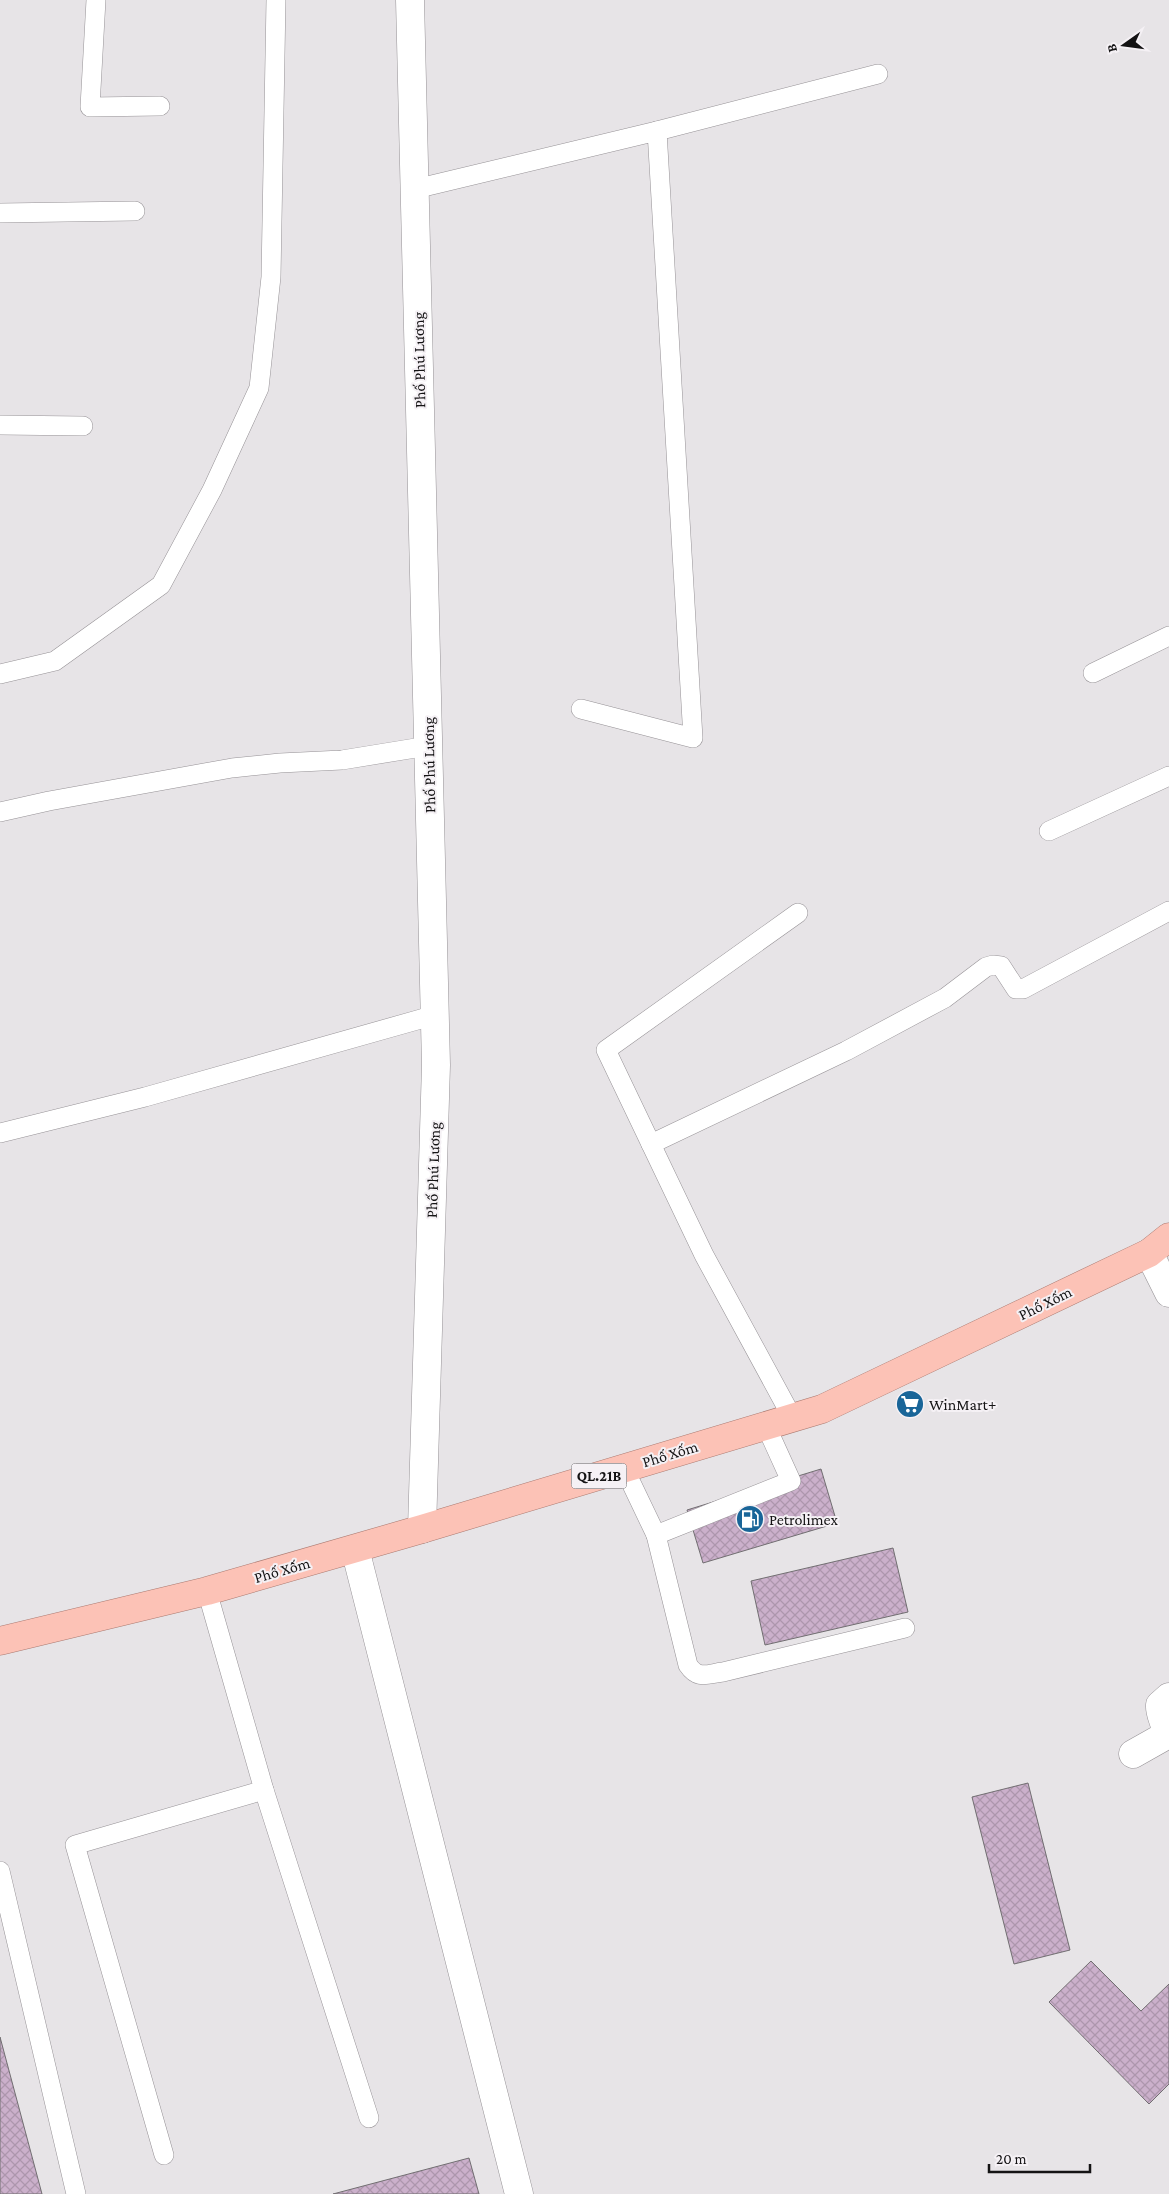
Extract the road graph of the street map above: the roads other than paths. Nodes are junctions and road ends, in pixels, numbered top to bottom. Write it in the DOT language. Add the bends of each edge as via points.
graph roads {
  1 [pos="96,0"];
  2 [pos="276,0"];
  3 [pos="410,0"];
  4 [pos="878,74"];
  5 [pos="160,106"];
  6 [pos="657,131"];
  7 [pos="415,189"];
  8 [pos="135,211"];
  9 [pos="0,213"];
  10 [pos="0,425"];
  11 [pos="83,426"];
  12 [pos="1169,636"];
  13 [pos="1093,673"];
  14 [pos="0,674"];
  15 [pos="580,709"];
  16 [pos="428,746"];
  17 [pos="1169,776"];
  18 [pos="0,812"];
  19 [pos="1049,831"];
  20 [pos="1169,911"];
  21 [pos="798,913"];
  22 [pos="434,1015"];
  23 [pos="0,1133"];
  24 [pos="651,1144"];
  25 [pos="1159,1245"];
  26 [pos="1169,1294"];
  27 [pos="792,1417"];
  28 [pos="766,1426"];
  29 [pos="624,1468"];
  30 [pos="422,1530"];
  31 [pos="656,1535"];
  32 [pos="355,1549"];
  33 [pos="207,1591"];
  34 [pos="905,1628"];
  35 [pos="0,1641"];
  36 [pos="1169,1697"];
  37 [pos="1133,1754"];
  38 [pos="264,1790"];
  39 [pos="1,1875"];
  40 [pos="369,2118"];
  41 [pos="164,2155"];
  42 [pos="76,2194"];
  43 [pos="519,2194"];
  1 -- 5 [label="lane" via="90,107"];
  2 -- 14 [label="lane" via="271,277 259,388 212,490 161,584 55,661"];
  3 -- 7 [label="street, Phố Phú Lương"];
  4 -- 6 [label="lane"];
  6 -- 7 [label="lane"];
  6 -- 15 [label="lane" via="693,738"];
  7 -- 16 [label="street, Phố Phú Lương"];
  8 -- 9 [label="lane"];
  10 -- 11 [label="lane"];
  12 -- 13 [label="lane"];
  16 -- 18 [label="lane" via="342,760 232,768"];
  16 -- 22 [label="street, Phố Phú Lương"];
  17 -- 19 [label="lane"];
  20 -- 24 [label="lane" via="1023,989 1016,989 999,965 986,967 945,998 846,1051"];
  21 -- 24 [label="lane" via="606,1050"];
  22 -- 23 [label="lane" via="145,1097"];
  22 -- 30 [label="street, Phố Phú Lương" via="436,1065"];
  24 -- 27 [label="lane" via="704,1255"];
  25 -- 26 [label="street"];
  25 -- 27 [label="highway, Phố Xốm / QL.21B" via="822,1409"];
  27 -- 28 [label="highway, Phố Xốm / QL.21B"];
  28 -- 29 [label="highway, Phố Xốm / QL.21B"];
  28 -- 31 [label="lane" via="791,1481"];
  29 -- 30 [label="highway, Phố Xốm / QL.21B"];
  29 -- 31 [label="lane"];
  30 -- 32 [label="highway, Phố Xốm / QL.21B"];
  31 -- 34 [label="lane" via="688,1666 700,1676"];
  32 -- 33 [label="highway, Phố Xốm / QL.21B"];
  32 -- 43 [label="street"];
  33 -- 35 [label="highway, Phố Xốm / QL.21B"];
  33 -- 38 [label="lane"];
  36 -- 37 [label="street" via="1160,1705 1165,1736"];
  38 -- 40 [label="lane"];
  38 -- 41 [label="lane" via="75,1845"];
  39 -- 42 [label="lane"];
}
